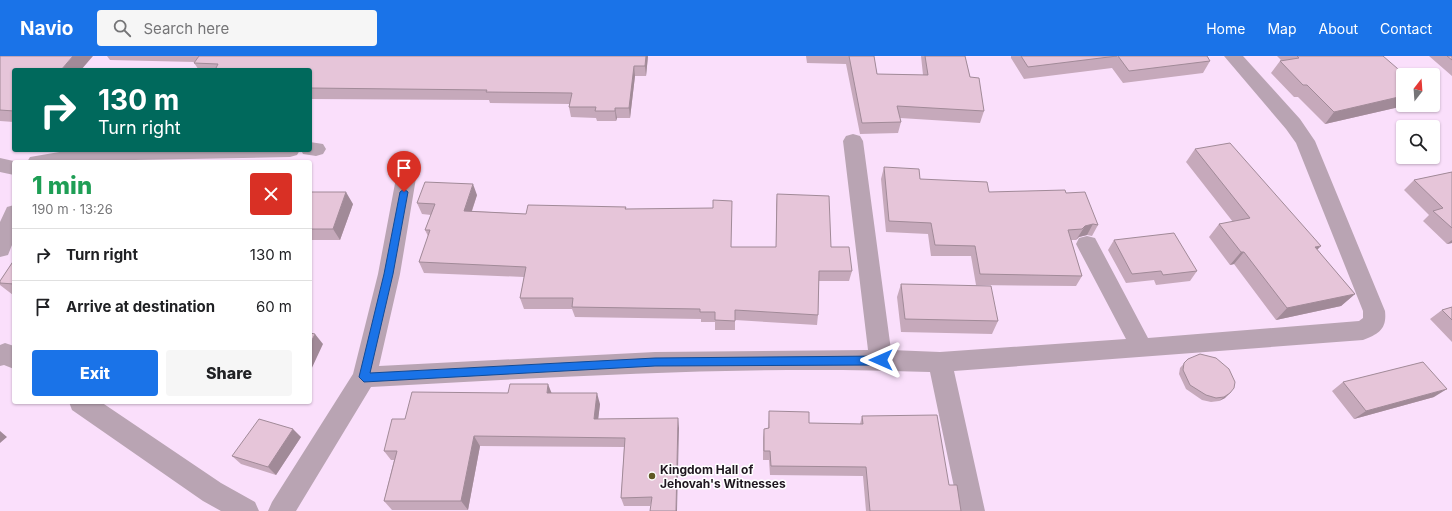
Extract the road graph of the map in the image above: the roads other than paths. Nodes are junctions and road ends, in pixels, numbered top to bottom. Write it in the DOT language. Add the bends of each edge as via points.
graph roads {
  1 [pos="1233,56"];
  2 [pos="853,141"];
  3 [pos="208,152"];
  4 [pos="50,160"];
  5 [pos="406,178"];
  6 [pos="12,218"];
  7 [pos="1087,244"];
  8 [pos="0,249"];
  9 [pos="1142,348"];
  10 [pos="881,360"];
  11 [pos="940,362"];
  12 [pos="364,377"];
  13 [pos="84,404"];
  14 [pos="246,511"];
  15 [pos="281,511"];
  16 [pos="972,511"];
  1 -- 9 [label="street" via="1305,141 1374,311 1375,322 1363,330"];
  2 -- 10 [label="street"];
  3 -- 4 [label="street" via="84,155"];
  5 -- 12 [label="street" via="389,274"];
  6 -- 8 [label="street"];
  7 -- 9 [label="street"];
  9 -- 11 [label="street"];
  10 -- 11 [label="street"];
  10 -- 12 [label="street" via="655,362"];
  11 -- 16 [label="street"];
  12 -- 15 [label="street"];
  13 -- 14 [label="street" via="212,492"];
}
